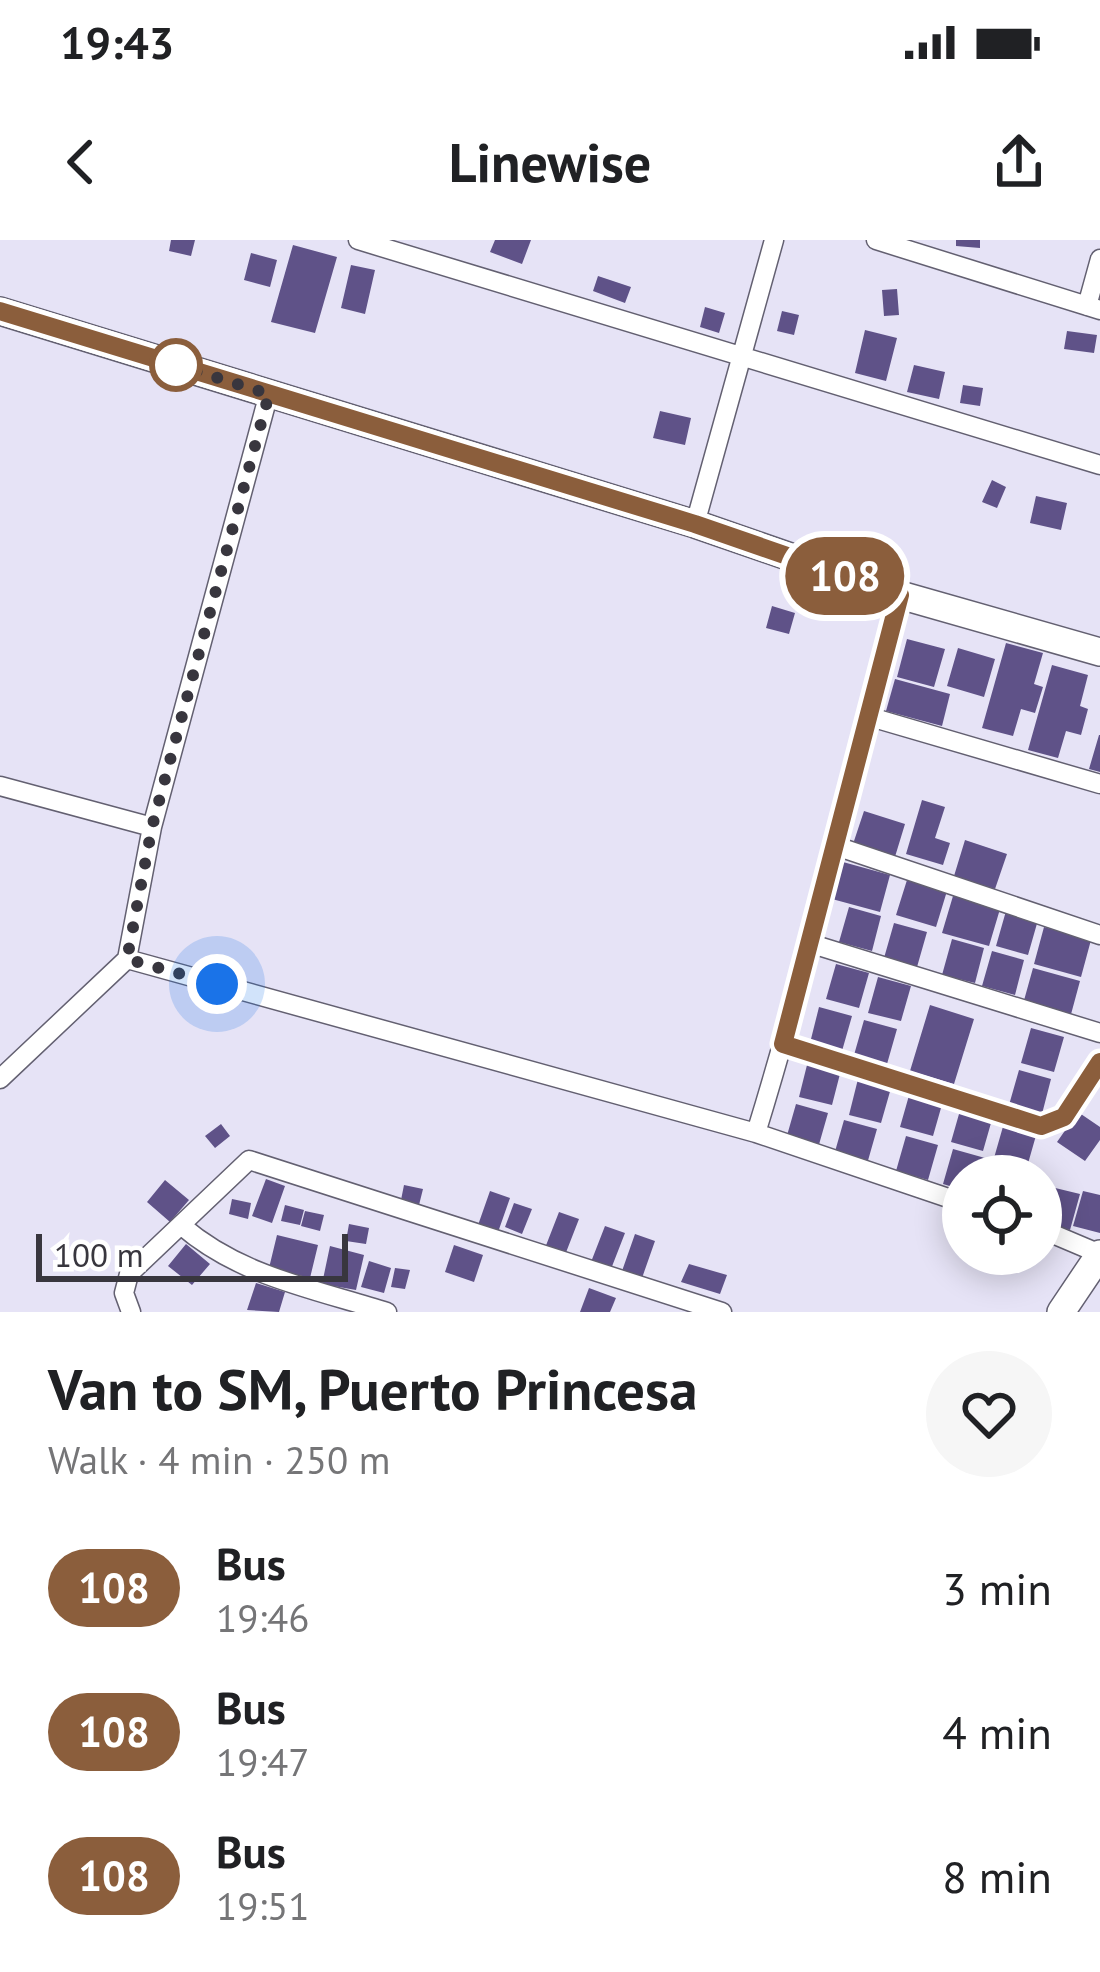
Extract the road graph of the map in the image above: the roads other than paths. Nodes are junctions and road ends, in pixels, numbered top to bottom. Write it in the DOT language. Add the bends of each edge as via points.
graph roads {
  1 [pos="358,240"];
  2 [pos="774,240"];
  3 [pos="876,240"];
  4 [pos="1100,259"];
  5 [pos="1094,308"];
  6 [pos="0,311"];
  7 [pos="741,356"];
  8 [pos="269,394"];
  9 [pos="1100,465"];
  10 [pos="695,524"];
  11 [pos="900,595"];
  12 [pos="1100,652"];
  13 [pos="867,716"];
  14 [pos="1100,784"];
  15 [pos="0,786"];
  16 [pos="152,827"];
  17 [pos="833,845"];
  18 [pos="1100,935"];
  19 [pos="812,944"];
  20 [pos="127,959"];
  21 [pos="1100,1034"];
  22 [pos="783,1044"];
  23 [pos="1100,1061"];
  24 [pos="0,1078"];
  25 [pos="756,1133"];
  26 [pos="942,1196"];
  27 [pos="182,1226"];
  28 [pos="1062,1238"];
  29 [pos="1100,1254"];
  30 [pos="131,1312"];
  31 [pos="387,1312"];
  32 [pos="722,1312"];
  33 [pos="1061,1312"];
  1 -- 7 [label="street"];
  2 -- 7 [label="street"];
  3 -- 5 [label="street"];
  4 -- 5 [label="street"];
  6 -- 8 [label="street"];
  7 -- 9 [label="street"];
  7 -- 10 [label="street"];
  8 -- 10 [label="street"];
  8 -- 16 [label="street"];
  10 -- 11 [label="street"];
  11 -- 12 [label="street"];
  11 -- 13 [label="street"];
  13 -- 14 [label="street"];
  13 -- 17 [label="street"];
  15 -- 16 [label="street"];
  16 -- 20 [label="street"];
  17 -- 18 [label="street"];
  17 -- 19 [label="street"];
  19 -- 21 [label="street"];
  19 -- 22 [label="street"];
  20 -- 24 [label="street"];
  20 -- 25 [label="street"];
  22 -- 23 [label="street" via="1041,1126 1064,1117"];
  22 -- 25 [label="street"];
  25 -- 26 [label="street"];
  27 -- 30 [label="street" via="129,1274"];
  27 -- 31 [label="street" via="236,1265"];
  27 -- 32 [label="street" via="249,1160"];
  28 -- 29 [label="street"];
  29 -- 33 [label="street"];
}
